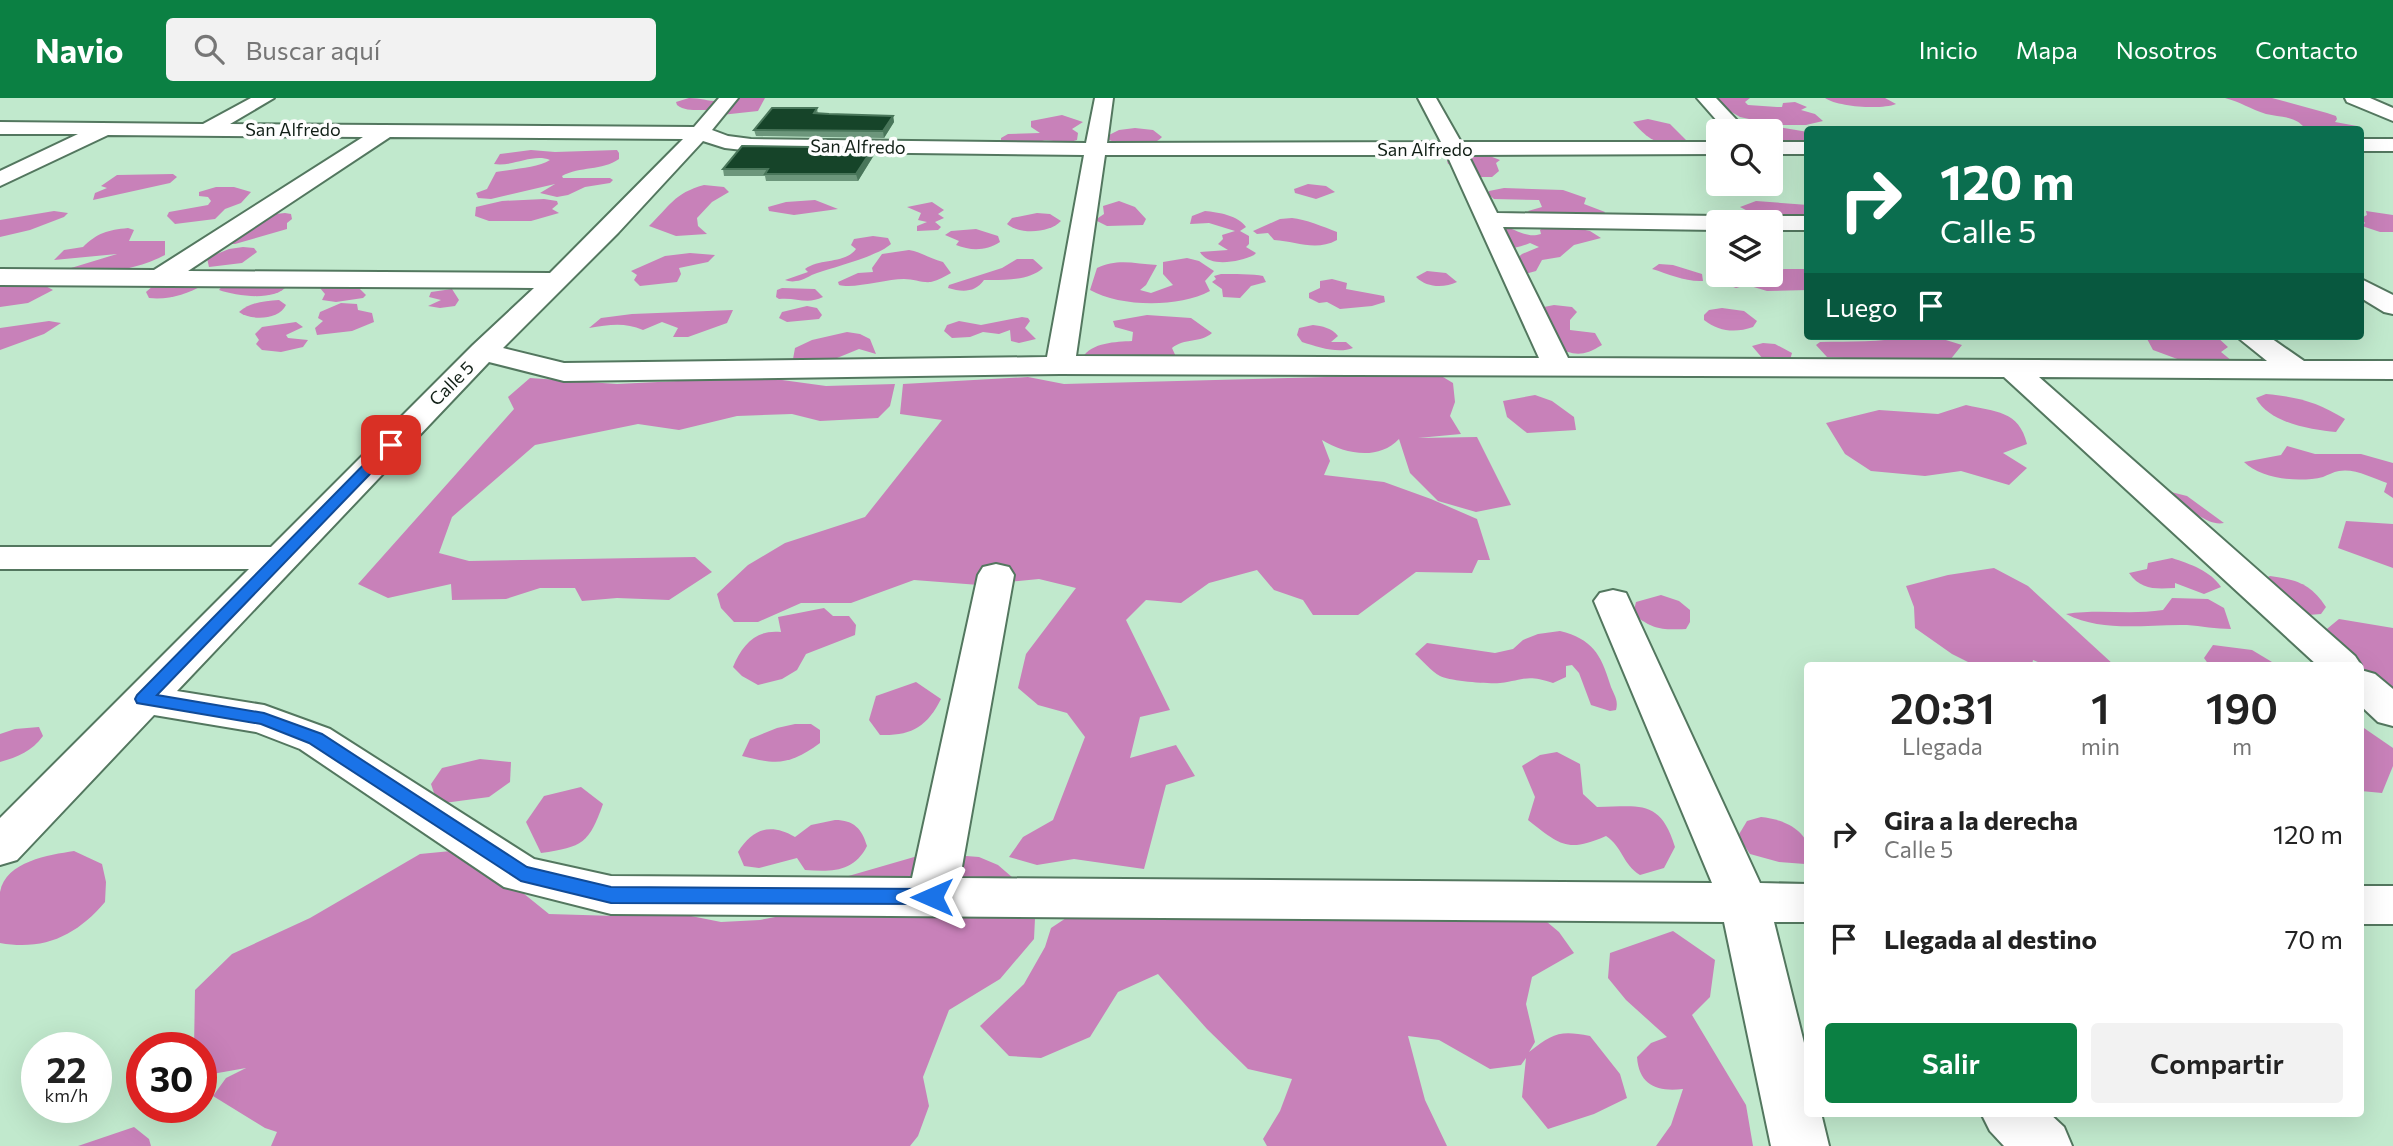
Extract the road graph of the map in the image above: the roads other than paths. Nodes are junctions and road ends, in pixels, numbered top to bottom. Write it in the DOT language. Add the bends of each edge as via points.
graph roads {
  1 [pos="265,98"];
  2 [pos="729,98"];
  3 [pos="1104,98"];
  4 [pos="1427,98"];
  5 [pos="1706,98"];
  6 [pos="2354,98"];
  7 [pos="2393,115"];
  8 [pos="1726,119"];
  9 [pos="0,128"];
  10 [pos="108,128"];
  11 [pos="206,129"];
  12 [pos="387,130"];
  13 [pos="700,134"];
  14 [pos="2364,145"];
  15 [pos="2393,145"];
  16 [pos="1706,148"];
  17 [pos="1783,148"];
  18 [pos="1804,148"];
  19 [pos="1096,149"];
  20 [pos="1455,149"];
  21 [pos="0,179"];
  22 [pos="1489,220"];
  23 [pos="1706,223"];
  24 [pos="1783,223"];
  25 [pos="1804,223"];
  26 [pos="0,277"];
  27 [pos="160,278"];
  28 [pos="557,281"];
  29 [pos="2364,289"];
  30 [pos="2393,306"];
  31 [pos="2256,340"];
  32 [pos="483,351"];
  33 [pos="1060,365"];
  34 [pos="1557,366"];
  35 [pos="2011,368"];
  36 [pos="2298,370"];
  37 [pos="2393,370"];
  38 [pos="0,558"];
  39 [pos="279,558"];
  40 [pos="996,575"];
  41 [pos="1613,601"];
  42 [pos="2338,662"];
  43 [pos="2364,686"];
  44 [pos="144,699"];
  45 [pos="2393,712"];
  46 [pos="0,846"];
  47 [pos="932,897"];
  48 [pos="1745,904"];
  49 [pos="1804,905"];
  50 [pos="2364,905"];
  51 [pos="2393,905"];
  52 [pos="2014,1117"];
  53 [pos="1800,1146"];
  54 [pos="2043,1146"];
  1 -- 11 [label="street"];
  2 -- 13 [label="street, Calle 5"];
  3 -- 19 [label="street"];
  4 -- 20 [label="street"];
  5 -- 8 [label="street"];
  6 -- 7 [label="street"];
  9 -- 10 [label="street, San Alfredo"];
  10 -- 11 [label="street, San Alfredo"];
  10 -- 21 [label="street"];
  11 -- 12 [label="street, San Alfredo"];
  12 -- 13 [label="street, San Alfredo"];
  12 -- 27 [label="street"];
  13 -- 19 [label="street, San Alfredo" via="751,145"];
  13 -- 28 [label="street, Calle 5"];
  14 -- 15 [label="street"];
  16 -- 20 [label="street, San Alfredo"];
  17 -- 18 [label="street"];
  19 -- 20 [label="street, San Alfredo"];
  19 -- 33 [label="street"];
  20 -- 22 [label="street"];
  22 -- 23 [label="street"];
  22 -- 34 [label="street"];
  24 -- 25 [label="street"];
  26 -- 27 [label="street"];
  27 -- 28 [label="street"];
  28 -- 32 [label="street, Calle 5"];
  29 -- 30 [label="street"];
  31 -- 36 [label="street"];
  32 -- 33 [label="street" via="553,371"];
  32 -- 39 [label="street, Calle 5"];
  33 -- 34 [label="street"];
  34 -- 35 [label="street"];
  35 -- 36 [label="street"];
  35 -- 42 [label="street"];
  36 -- 37 [label="street"];
  38 -- 39 [label="street"];
  39 -- 44 [label="street, Calle 5"];
  40 -- 47 [label="street"];
  41 -- 48 [label="street"];
  43 -- 45 [label="street"];
  44 -- 46 [label="street, Calle 5"];
  44 -- 47 [label="street" via="264,719 315,739 521,874 611,895"];
  47 -- 48 [label="street"];
  48 -- 49 [label="street"];
  48 -- 53 [label="street"];
  50 -- 51 [label="street"];
  52 -- 54 [label="street"];
}
